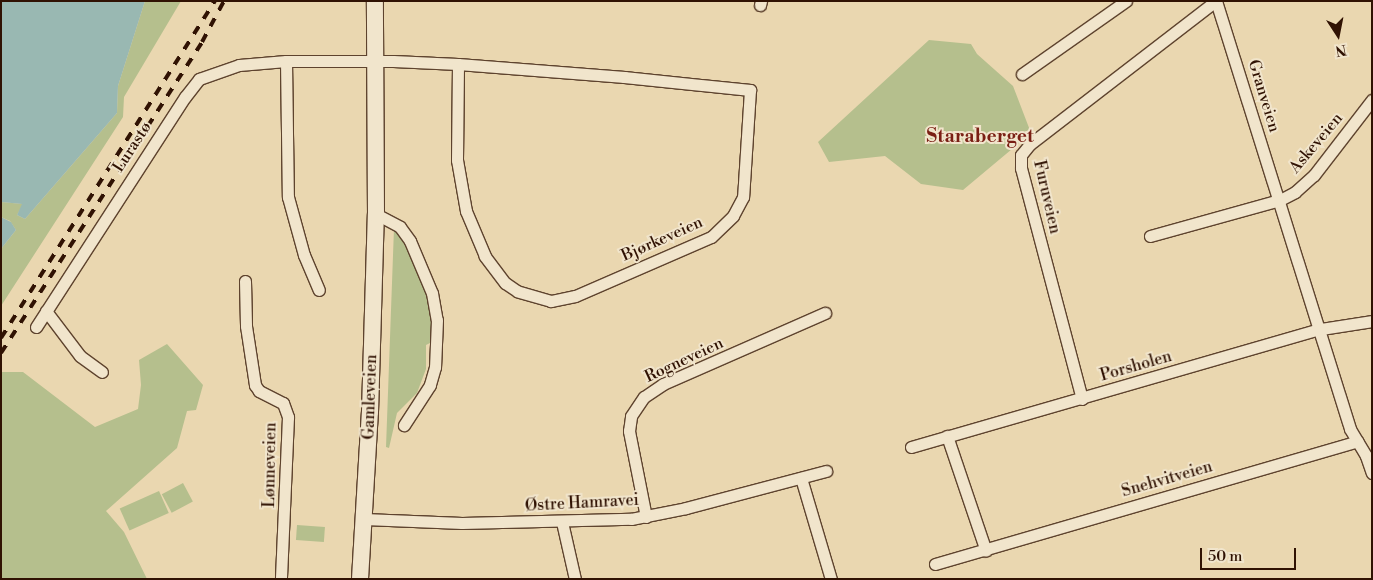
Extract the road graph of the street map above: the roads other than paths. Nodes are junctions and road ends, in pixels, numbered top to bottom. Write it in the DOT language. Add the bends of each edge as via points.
graph roads {
  1 [pos="375,1"];
  2 [pos="381,1"];
  3 [pos="1126,1"];
  4 [pos="1216,1"];
  5 [pos="378,60"];
  6 [pos="286,61"];
  7 [pos="458,64"];
  8 [pos="1022,74"];
  9 [pos="1372,100"];
  10 [pos="1280,200"];
  11 [pos="376,214"];
  12 [pos="1150,236"];
  13 [pos="244,281"];
  14 [pos="319,290"];
  15 [pos="46,311"];
  16 [pos="825,313"];
  17 [pos="1372,321"];
  18 [pos="36,328"];
  19 [pos="1321,329"];
  20 [pos="102,372"];
  21 [pos="1082,399"];
  22 [pos="404,425"];
  23 [pos="948,436"];
  24 [pos="1357,441"];
  25 [pos="911,447"];
  26 [pos="826,471"];
  27 [pos="1372,473"];
  28 [pos="801,478"];
  29 [pos="646,517"];
  30 [pos="364,519"];
  31 [pos="562,522"];
  32 [pos="986,551"];
  33 [pos="935,564"];
  34 [pos="282,579"];
  35 [pos="360,579"];
  36 [pos="575,579"];
  37 [pos="831,579"];
  1 -- 5 [label="main road, Gamleveien"];
  2 -- 5 [label="main road, Gamleveien"];
  3 -- 8 [label="street"];
  4 -- 10 [label="street, Granveien"];
  4 -- 21 [label="street, Furuveien" via="1030,144 1021,155 1021,168"];
  5 -- 6 [label="street, Lurastø"];
  5 -- 7 [label="street, Bjørkeveien"];
  5 -- 11 [label="main road, Gamleveien"];
  6 -- 14 [label="street" via="288,197 304,255"];
  6 -- 15 [label="street, Lurastø" via="239,65 199,79 170,118"];
  7 -- 7 [label="street, Bjørkeveien" via="457,160 466,211 485,256 505,283 517,291 551,301 575,296 711,237 733,216 743,197 750,90"];
  9 -- 10 [label="street, Askeveien" via="1314,175"];
  10 -- 12 [label="street"];
  10 -- 19 [label="street, Granveien"];
  11 -- 22 [label="street" via="400,227 410,241 432,293 437,320 435,367 430,385"];
  11 -- 30 [label="main road, Gamleveien"];
  13 -- 34 [label="street, Lønneveien" via="252,378 259,391 283,403 288,417"];
  15 -- 18 [label="street, Lurastø"];
  15 -- 20 [label="street" via="80,356"];
  16 -- 29 [label="street, Rogneveien" via="663,384 644,397 631,416 629,431"];
  17 -- 19 [label="street, Porsholen"];
  19 -- 21 [label="street, Porsholen"];
  19 -- 24 [label="street" via="1350,429"];
  21 -- 23 [label="street, Porsholen"];
  23 -- 25 [label="street, Porsholen"];
  23 -- 32 [label="street"];
  24 -- 27 [label="street"];
  24 -- 32 [label="street, Snehvitveien"];
  26 -- 28 [label="street, Østre Hamravei"];
  28 -- 29 [label="street, Østre Hamravei"];
  28 -- 37 [label="street"];
  29 -- 31 [label="street, Østre Hamravei"];
  30 -- 31 [label="street, Østre Hamravei" via="462,524"];
  30 -- 35 [label="main road, Gamleveien"];
  31 -- 36 [label="street"];
  32 -- 33 [label="street, Snehvitveien"];
}
